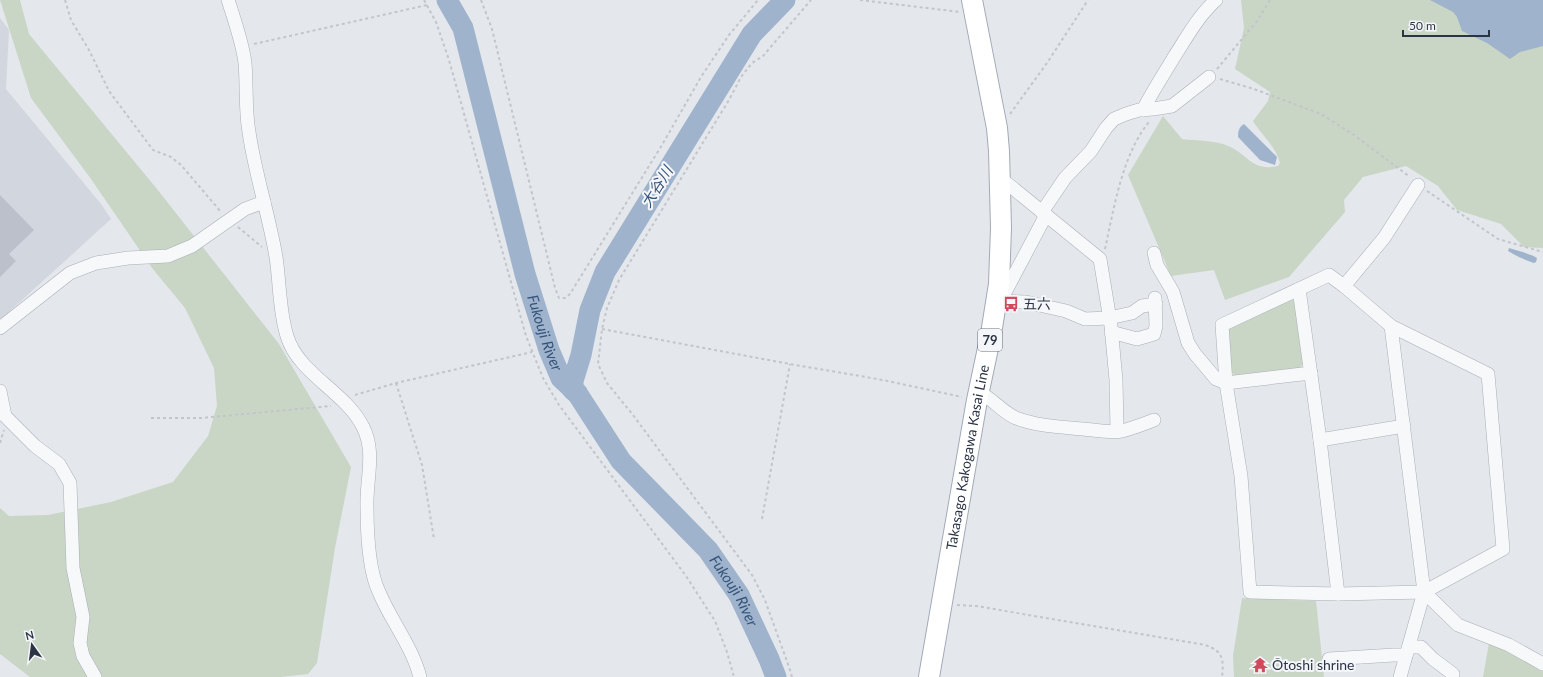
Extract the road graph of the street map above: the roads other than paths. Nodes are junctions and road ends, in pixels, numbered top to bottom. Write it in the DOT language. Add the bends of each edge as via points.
graph roads {
  1 [pos="228,0"];
  2 [pos="1216,0"];
  3 [pos="973,7"];
  4 [pos="1209,76"];
  5 [pos="1143,110"];
  6 [pos="1000,181"];
  7 [pos="1418,185"];
  8 [pos="264,202"];
  9 [pos="1044,213"];
  10 [pos="1154,253"];
  11 [pos="1344,286"];
  12 [pos="1299,289"];
  13 [pos="999,300"];
  14 [pos="1109,318"];
  15 [pos="1391,326"];
  16 [pos="0,328"];
  17 [pos="1111,332"];
  18 [pos="1311,373"];
  19 [pos="1226,383"];
  20 [pos="0,391"];
  21 [pos="978,396"];
  22 [pos="1154,420"];
  23 [pos="1404,426"];
  24 [pos="1117,431"];
  25 [pos="1320,440"];
  26 [pos="1424,592"];
  27 [pos="1338,594"];
  28 [pos="1408,651"];
  29 [pos="1329,659"];
  30 [pos="1543,664"];
  31 [pos="1453,674"];
  32 [pos="95,677"];
  33 [pos="420,677"];
  34 [pos="929,677"];
  35 [pos="1400,677"];
  1 -- 8 [label="street" via="245,61 249,132"];
  2 -- 5 [label="street" via="1193,26"];
  3 -- 6 [label="main road, Takasago Kakogawa Kasai Line / 79" via="997,128"];
  4 -- 5 [label="street" via="1172,106"];
  5 -- 9 [label="street" via="1114,119 1091,151 1065,178"];
  6 -- 9 [label="street" via="1005,182"];
  6 -- 13 [label="main road, Takasago Kakogawa Kasai Line / 79"];
  7 -- 11 [label="street" via="1384,238"];
  8 -- 16 [label="street" via="245,209 192,246 168,256 96,263 70,274"];
  8 -- 33 [label="street" via="274,249 287,338 305,366 355,414 364,428 370,448 367,504 371,565 378,591 412,654"];
  9 -- 13 [label="street"];
  9 -- 14 [label="street" via="1100,259"];
  10 -- 19 [label="street" via="1157,264 1173,292 1188,343 1216,379"];
  11 -- 12 [label="street" via="1329,275"];
  11 -- 15 [label="street"];
  12 -- 18 [label="street"];
  12 -- 19 [label="street" via="1222,325"];
  13 -- 14 [label="street" via="1049,307 1085,319"];
  13 -- 21 [label="main road, Takasago Kakogawa Kasai Line / 79"];
  14 -- 17 [label="street"];
  14 -- 17 [label="street" via="1132,313 1156,301 1154,334 1137,339"];
  15 -- 23 [label="street"];
  15 -- 26 [label="street" via="1488,374 1503,549"];
  17 -- 24 [label="street" via="1116,380"];
  18 -- 19 [label="street"];
  18 -- 25 [label="street"];
  19 -- 27 [label="street" via="1241,476 1250,592"];
  20 -- 32 [label="street" via="5,416 34,446 60,464 70,483 73,568 83,617 80,643 83,656"];
  21 -- 24 [label="street" via="989,397 1009,414 1018,418 1062,428"];
  21 -- 34 [label="main road, Takasago Kakogawa Kasai Line / 79"];
  22 -- 24 [label="street"];
  23 -- 25 [label="street"];
  23 -- 26 [label="street"];
  25 -- 27 [label="street"];
  26 -- 27 [label="street"];
  26 -- 28 [label="street"];
  26 -- 30 [label="street" via="1458,625 1509,645"];
  28 -- 29 [label="street" via="1394,655"];
  28 -- 31 [label="street" via="1421,647"];
  28 -- 35 [label="street"];
}
